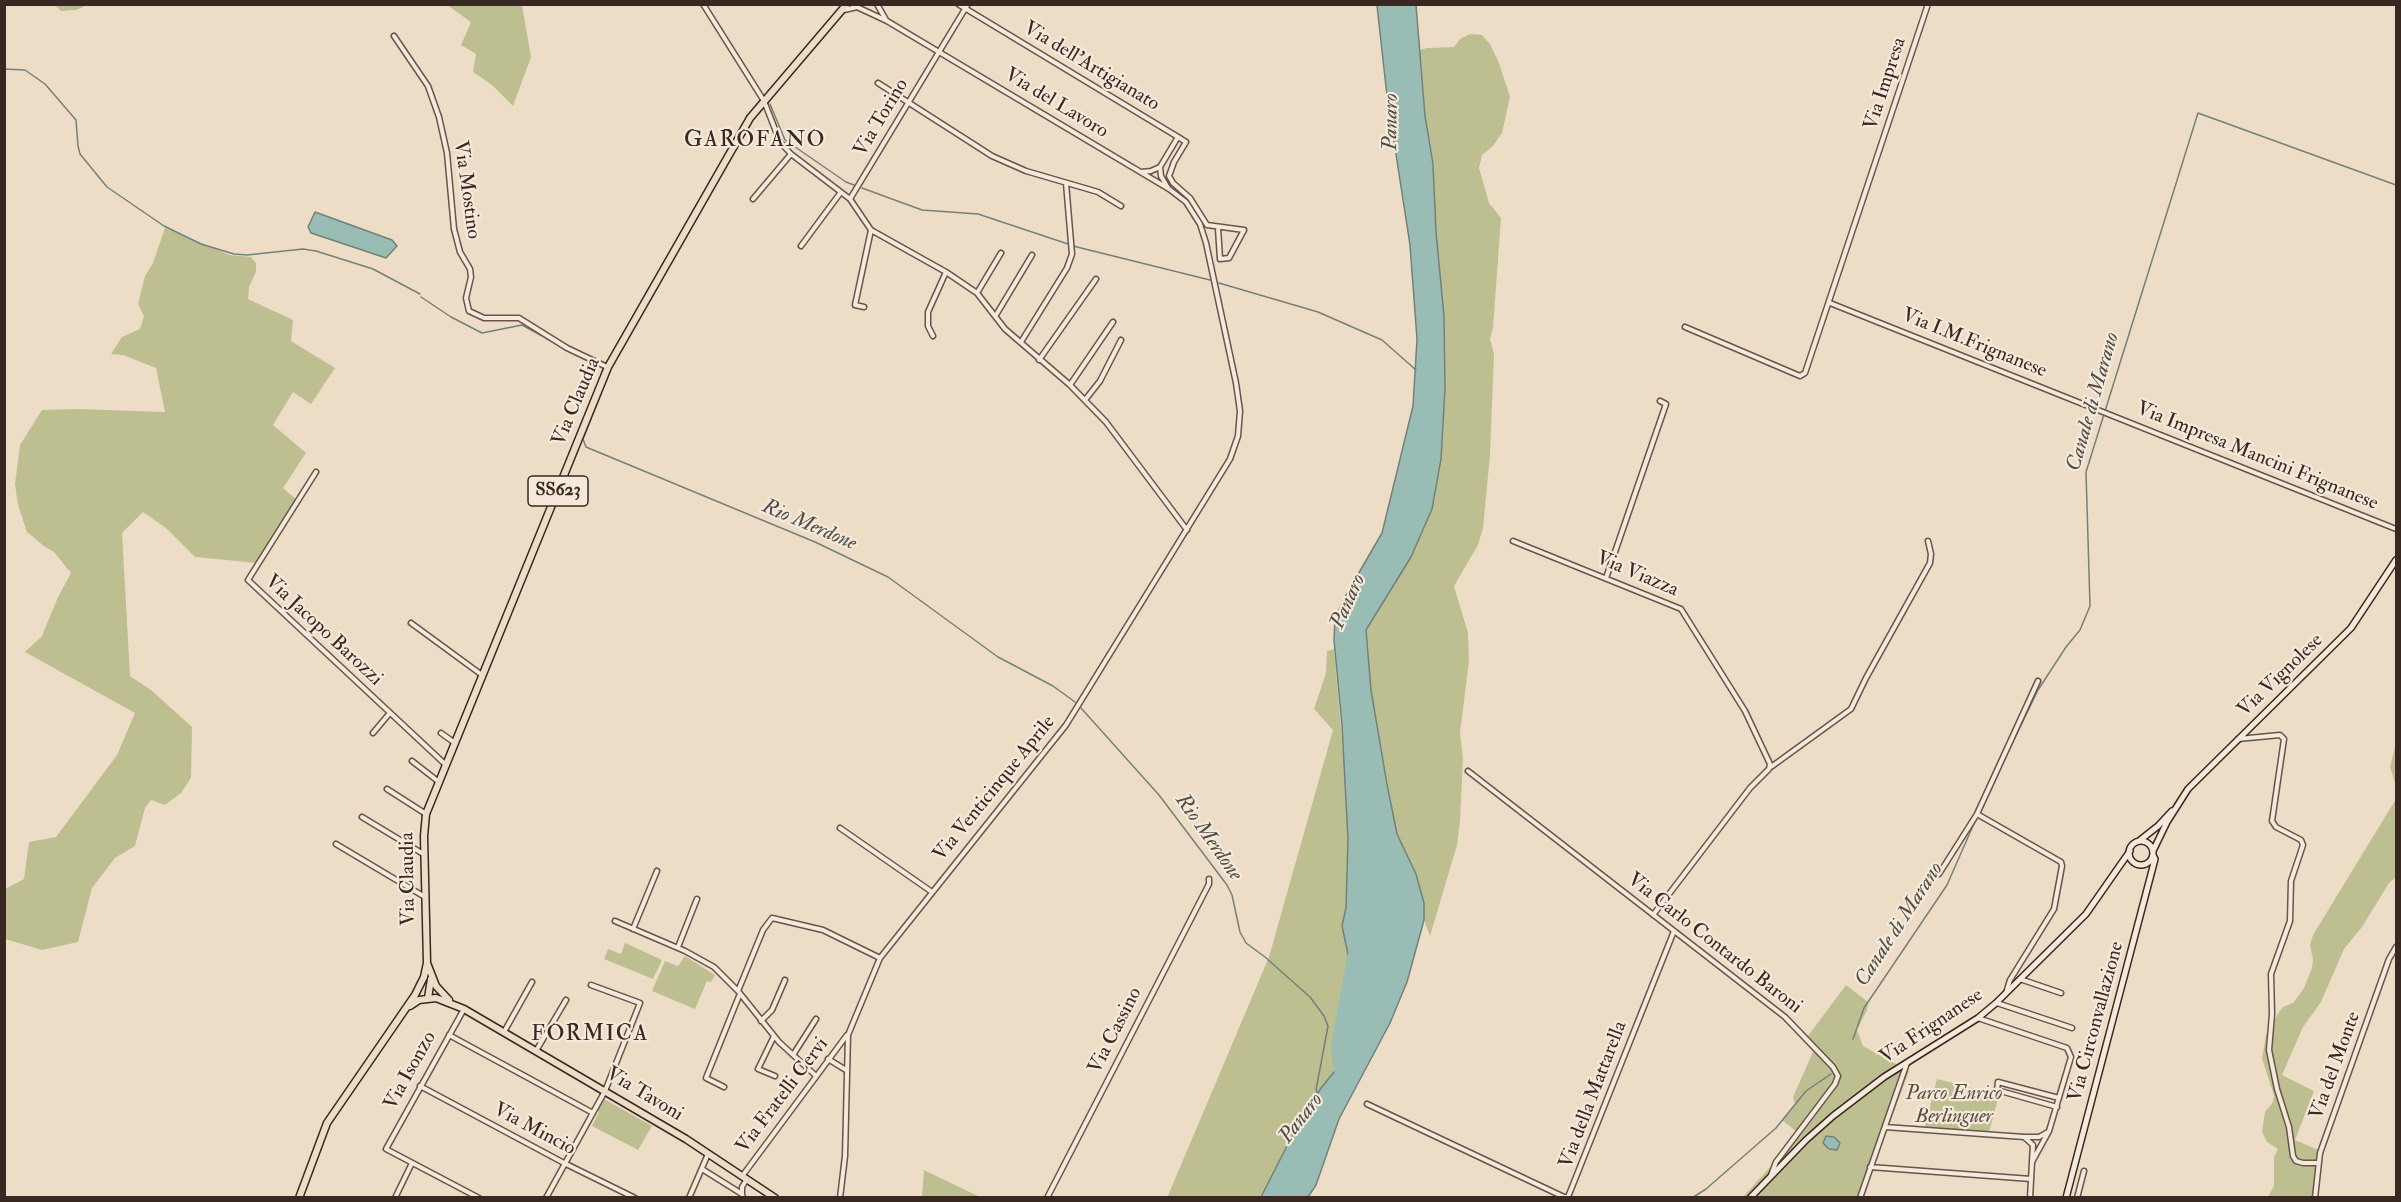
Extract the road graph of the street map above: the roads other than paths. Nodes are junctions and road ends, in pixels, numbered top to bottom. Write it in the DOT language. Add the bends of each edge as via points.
graph roads {
  1 [pos="703,4"];
  2 [pos="847,4"];
  3 [pos="860,4"];
  4 [pos="878,4"];
  5 [pos="958,4"];
  6 [pos="1928,4"];
  7 [pos="967,6"];
  8 [pos="867,10"];
  9 [pos="841,11"];
  10 [pos="886,21"];
  11 [pos="394,36"];
  12 [pos="939,52"];
  13 [pos="878,83"];
  14 [pos="764,101"];
  15 [pos="909,103"];
  16 [pos="1178,137"];
  17 [pos="791,154"];
  18 [pos="1160,167"];
  19 [pos="1140,172"];
  20 [pos="1066,183"];
  21 [pos="1169,189"];
  22 [pos="841,192"];
  23 [pos="850,199"];
  24 [pos="753,200"];
  25 [pos="1121,206"];
  26 [pos="1200,224"];
  27 [pos="1218,228"];
  28 [pos="871,230"];
  29 [pos="801,246"];
  30 [pos="1001,253"];
  31 [pos="1032,255"];
  32 [pos="946,272"];
  33 [pos="1096,279"];
  34 [pos="977,293"];
  35 [pos="1830,303"];
  36 [pos="864,307"];
  37 [pos="996,315"];
  38 [pos="1113,322"];
  39 [pos="1685,327"];
  40 [pos="933,336"];
  41 [pos="1120,340"];
  42 [pos="1021,342"];
  43 [pos="1039,360"];
  44 [pos="608,367"];
  45 [pos="1070,385"];
  46 [pos="1085,400"];
  47 [pos="1660,401"];
  48 [pos="2105,413"];
  49 [pos="316,472"];
  50 [pos="2397,529"];
  51 [pos="1187,530"];
  52 [pos="1513,541"];
  53 [pos="1928,542"];
  54 [pos="2397,560"];
  55 [pos="1606,578"];
  56 [pos="411,623"];
  57 [pos="482,675"];
  58 [pos="2038,681"];
  59 [pos="389,714"];
  60 [pos="373,733"];
  61 [pos="441,733"];
  62 [pos="2237,740"];
  63 [pos="455,743"];
  64 [pos="412,761"];
  65 [pos="447,766"];
  66 [pos="1771,767"];
  67 [pos="1468,771"];
  68 [pos="439,782"];
  69 [pos="387,789"];
  70 [pos="2177,806"];
  71 [pos="426,814"];
  72 [pos="1978,815"];
  73 [pos="362,817"];
  74 [pos="840,828"];
  75 [pos="2138,842"];
  76 [pos="336,844"];
  77 [pos="2130,852"];
  78 [pos="2153,853"];
  79 [pos="425,855"];
  80 [pos="2134,862"];
  81 [pos="2146,864"];
  82 [pos="2118,868"];
  83 [pos="657,871"];
  84 [pos="2151,873"];
  85 [pos="1939,874"];
  86 [pos="1209,879"];
  87 [pos="932,892"];
  88 [pos="425,897"];
  89 [pos="697,899"];
  90 [pos="1653,915"];
  91 [pos="615,921"];
  92 [pos="633,928"];
  93 [pos="1674,931"];
  94 [pos="678,947"];
  95 [pos="2397,947"];
  96 [pos="880,958"];
  97 [pos="427,976"];
  98 [pos="2020,979"];
  99 [pos="785,980"];
  100 [pos="532,982"];
  101 [pos="591,985"];
  102 [pos="739,993"];
  103 [pos="2006,993"];
  104 [pos="2061,993"];
  105 [pos="428,998"];
  106 [pos="566,1000"];
  107 [pos="1996,1003"];
  108 [pos="454,1004"];
  109 [pos="464,1009"];
  110 [pos="403,1013"];
  111 [pos="1978,1018"];
  112 [pos="816,1019"];
  113 [pos="761,1021"];
  114 [pos="2072,1028"];
  115 [pos="504,1033"];
  116 [pos="449,1035"];
  117 [pos="848,1035"];
  118 [pos="774,1036"];
  119 [pos="536,1051"];
  120 [pos="793,1055"];
  121 [pos="828,1059"];
  122 [pos="1908,1063"];
  123 [pos="847,1071"];
  124 [pos="775,1076"];
  125 [pos="815,1076"];
  126 [pos="420,1086"];
  127 [pos="724,1087"];
  128 [pos="604,1091"];
  129 [pos="2060,1098"];
  130 [pos="1367,1104"];
  131 [pos="2057,1107"];
  132 [pos="593,1113"];
  133 [pos="1885,1128"];
  134 [pos="2049,1131"];
  135 [pos="2024,1137"];
  136 [pos="709,1154"];
  137 [pos="2032,1162"];
  138 [pos="412,1163"];
  139 [pos="564,1163"];
  140 [pos="2318,1163"];
  141 [pos="1870,1167"];
  142 [pos="702,1169"];
  143 [pos="2084,1171"];
  144 [pos="1771,1176"];
  145 [pos="745,1177"];
  146 [pos="2031,1179"];
  147 [pos="743,1196"];
  148 [pos="299,1197"];
  149 [pos="395,1197"];
  150 [pos="479,1197"];
  151 [pos="546,1197"];
  152 [pos="635,1197"];
  153 [pos="689,1197"];
  154 [pos="775,1197"];
  155 [pos="840,1197"];
  156 [pos="1047,1197"];
  157 [pos="1750,1197"];
  158 [pos="1860,1197"];
  159 [pos="2030,1197"];
  160 [pos="2066,1197"];
  161 [pos="2077,1197"];
  162 [pos="2315,1197"];
  1 -- 14 [label="street"];
  2 -- 9 [label="main road, Via Claudia / SS623"];
  3 -- 8 [label="street, Via del Lavoro"];
  4 -- 10 [label="street"];
  5 -- 7 [label="street, Via dell'Artigianato"];
  6 -- 35 [label="street, Via Impresa"];
  7 -- 12 [label="street, Via Torino"];
  7 -- 16 [label="street, Via dell'Artigianato"];
  8 -- 9 [label="street" via="853,7"];
  8 -- 10 [label="street, Via del Lavoro"];
  9 -- 14 [label="main road, Via Claudia / SS623"];
  10 -- 12 [label="street, Via del Lavoro"];
  11 -- 44 [label="street, Via Mostino" via="428,86 439,117 447,153 454,229 470,269 466,298 469,311 484,318 519,318 567,348"];
  12 -- 15 [label="street, Via Torino"];
  12 -- 19 [label="street, Via del Lavoro"];
  13 -- 15 [label="street"];
  14 -- 17 [label="street" via="780,142"];
  14 -- 44 [label="main road, Via Claudia / SS623" via="737,138"];
  15 -- 20 [label="street" via="992,156"];
  15 -- 23 [label="street, Via Torino"];
  16 -- 18 [label="street"];
  16 -- 27 [label="street" via="1186,142 1169,177 1195,203 1207,225"];
  17 -- 22 [label="street"];
  17 -- 24 [label="street"];
  18 -- 19 [label="street"];
  18 -- 21 [label="street"];
  19 -- 21 [label="street, Via del Lavoro"];
  20 -- 25 [label="street" via="1098,192"];
  20 -- 42 [label="street" via="1072,254"];
  21 -- 26 [label="street, Via del Lavoro" via="1186,202"];
  22 -- 23 [label="street"];
  22 -- 29 [label="street"];
  23 -- 28 [label="street"];
  26 -- 51 [label="street, Via Venticinque Aprile" via="1240,411 1238,436 1230,459"];
  27 -- 27 [label="street" via="1244,230 1229,258 1220,259"];
  28 -- 32 [label="street"];
  28 -- 36 [label="street" via="855,304"];
  30 -- 34 [label="street"];
  31 -- 37 [label="street"];
  32 -- 34 [label="street"];
  32 -- 40 [label="street" via="928,312"];
  33 -- 43 [label="street"];
  34 -- 37 [label="street"];
  35 -- 39 [label="street" via="1806,373 1800,376"];
  35 -- 48 [label="street, Via I.M.Frignanese"];
  37 -- 42 [label="street"];
  38 -- 45 [label="street"];
  41 -- 46 [label="street" via="1100,381"];
  42 -- 43 [label="street"];
  43 -- 45 [label="street"];
  44 -- 57 [label="main road, Via Claudia / SS623"];
  45 -- 46 [label="street"];
  46 -- 51 [label="street" via="1129,451"];
  47 -- 55 [label="street" via="1666,404"];
  48 -- 50 [label="street, Via Impresa Mancini Frignanese"];
  49 -- 59 [label="street, Via Jacopo Barozzi" via="248,580"];
  51 -- 87 [label="street, Via Venticinque Aprile" via="1066,725"];
  52 -- 55 [label="street, Via Viazza"];
  53 -- 66 [label="street" via="1930,563 1851,709"];
  54 -- 62 [label="main road, Via Vignolese" via="2351,628"];
  55 -- 66 [label="street, Via Viazza" via="1681,609 1745,711"];
  56 -- 57 [label="street"];
  57 -- 63 [label="main road, Via Claudia / SS623"];
  58 -- 72 [label="street"];
  59 -- 60 [label="street"];
  59 -- 65 [label="street, Via Jacopo Barozzi"];
  61 -- 63 [label="street"];
  62 -- 70 [label="main road, Via Vignolese" via="2192,784"];
  62 -- 140 [label="street" via="2280,735 2284,739 2272,821 2304,845 2290,881 2290,921 2271,974 2269,1050 2293,1156 2303,1163"];
  63 -- 65 [label="main road, Via Claudia / SS623"];
  64 -- 68 [label="street"];
  65 -- 68 [label="main road, Via Claudia / SS623"];
  66 -- 90 [label="street" via="1750,788"];
  67 -- 90 [label="street, Via Carlo Contardo Baroni"];
  68 -- 71 [label="main road, Via Claudia / SS623"];
  69 -- 71 [label="street"];
  70 -- 75 [label="main road"];
  70 -- 78 [label="main road, Via Circonvallazione"];
  71 -- 79 [label="main road, Via Claudia / SS623"];
  72 -- 85 [label="street"];
  72 -- 103 [label="street" via="2062,866 2054,909"];
  73 -- 79 [label="street"];
  74 -- 87 [label="street"];
  75 -- 77 [label="main road"];
  75 -- 78 [label="main road" via="2147,842"];
  76 -- 88 [label="street"];
  77 -- 80 [label="main road"];
  77 -- 82 [label="main road, Via Frignanese"];
  78 -- 81 [label="main road"];
  78 -- 84 [label="main road, Via Circonvallazione"];
  79 -- 88 [label="main road, Via Claudia / SS623"];
  80 -- 81 [label="main road"];
  80 -- 82 [label="main road"];
  81 -- 84 [label="main road"];
  82 -- 98 [label="main road, Via Frignanese" via="2086,914"];
  83 -- 92 [label="street"];
  84 -- 160 [label="main road, Via Circonvallazione"];
  86 -- 156 [label="street, Via Cassino"];
  87 -- 96 [label="street, Via Venticinque Aprile"];
  88 -- 97 [label="main road, Via Claudia / SS623"];
  89 -- 94 [label="street"];
  90 -- 93 [label="street, Via Carlo Contardo Baroni"];
  91 -- 92 [label="street"];
  92 -- 94 [label="street"];
  93 -- 130 [label="street, Via della Mattarella" via="1568,1197"];
  93 -- 144 [label="street, Via Carlo Contardo Baroni" via="1785,1017 1837,1073 1835,1084 1773,1167"];
  94 -- 102 [label="street" via="714,967"];
  95 -- 140 [label="street, Via del Monte" via="2389,959"];
  96 -- 102 [label="street" via="823,930 772,918 763,930"];
  96 -- 117 [label="street, Via Venticinque Aprile"];
  97 -- 105 [label="main road, Via Claudia / SS623"];
  97 -- 108 [label="main road"];
  97 -- 110 [label="main road, Via Claudia / SS623"];
  98 -- 103 [label="main road, Via Frignanese"];
  98 -- 104 [label="street"];
  99 -- 113 [label="street" via="772,1010"];
  100 -- 115 [label="street"];
  101 -- 128 [label="street" via="640,1003"];
  102 -- 113 [label="street"];
  102 -- 127 [label="street" via="706,1078"];
  103 -- 107 [label="main road, Via Frignanese"];
  105 -- 108 [label="main road, Via Tavoni"];
  105 -- 110 [label="main road, Via Claudia"];
  106 -- 119 [label="street"];
  107 -- 111 [label="main road, Via Frignanese"];
  107 -- 114 [label="street"];
  108 -- 109 [label="main road, Via Tavoni"];
  109 -- 115 [label="main road, Via Tavoni"];
  109 -- 116 [label="street, Via Isonzo"];
  110 -- 148 [label="main road, Via Claudia" via="327,1123"];
  111 -- 122 [label="main road, Via Frignanese"];
  111 -- 129 [label="street" via="2067,1048 2071,1057"];
  112 -- 120 [label="street"];
  113 -- 118 [label="street"];
  115 -- 119 [label="main road, Via Tavoni"];
  116 -- 126 [label="street, Via Isonzo"];
  116 -- 132 [label="street"];
  117 -- 121 [label="street, Via Fratelli Cervi"];
  117 -- 123 [label="street, Via Venticinque Aprile"];
  118 -- 120 [label="street"];
  118 -- 124 [label="street" via="758,1069"];
  119 -- 128 [label="main road, Via Tavoni"];
  120 -- 125 [label="street"];
  121 -- 123 [label="street"];
  121 -- 125 [label="street, Via Fratelli Cervi"];
  122 -- 133 [label="street"];
  122 -- 144 [label="main road, Via Frignanese" via="1833,1116"];
  123 -- 155 [label="street, Via Venticinque Aprile"];
  125 -- 145 [label="street, Via Fratelli Cervi"];
  126 -- 138 [label="street, Via Isonzo" via="386,1149"];
  126 -- 139 [label="street, Via Mincio"];
  128 -- 132 [label="street"];
  128 -- 136 [label="main road, Via Tavoni"];
  129 -- 131 [label="street"];
  129 -- 131 [label="street" via="1998,1082 1997,1090"];
  131 -- 134 [label="street"];
  132 -- 139 [label="street"];
  133 -- 135 [label="street"];
  133 -- 141 [label="street"];
  134 -- 135 [label="street" via="2039,1137"];
  134 -- 137 [label="street"];
  135 -- 137 [label="street" via="2033,1146"];
  136 -- 142 [label="street"];
  136 -- 145 [label="main road, Via Tavoni"];
  137 -- 146 [label="street"];
  138 -- 149 [label="street"];
  138 -- 150 [label="street"];
  139 -- 151 [label="street"];
  139 -- 152 [label="street, Via Mincio"];
  140 -- 162 [label="street, Via del Monte"];
  141 -- 146 [label="street"];
  141 -- 158 [label="street"];
  142 -- 147 [label="street"];
  142 -- 153 [label="street"];
  143 -- 161 [label="street"];
  144 -- 157 [label="main road, Via Frignanese"];
  145 -- 147 [label="street, Via Fratelli Cervi"];
  145 -- 154 [label="main road, Via Tavoni"];
  146 -- 159 [label="street"];
}
